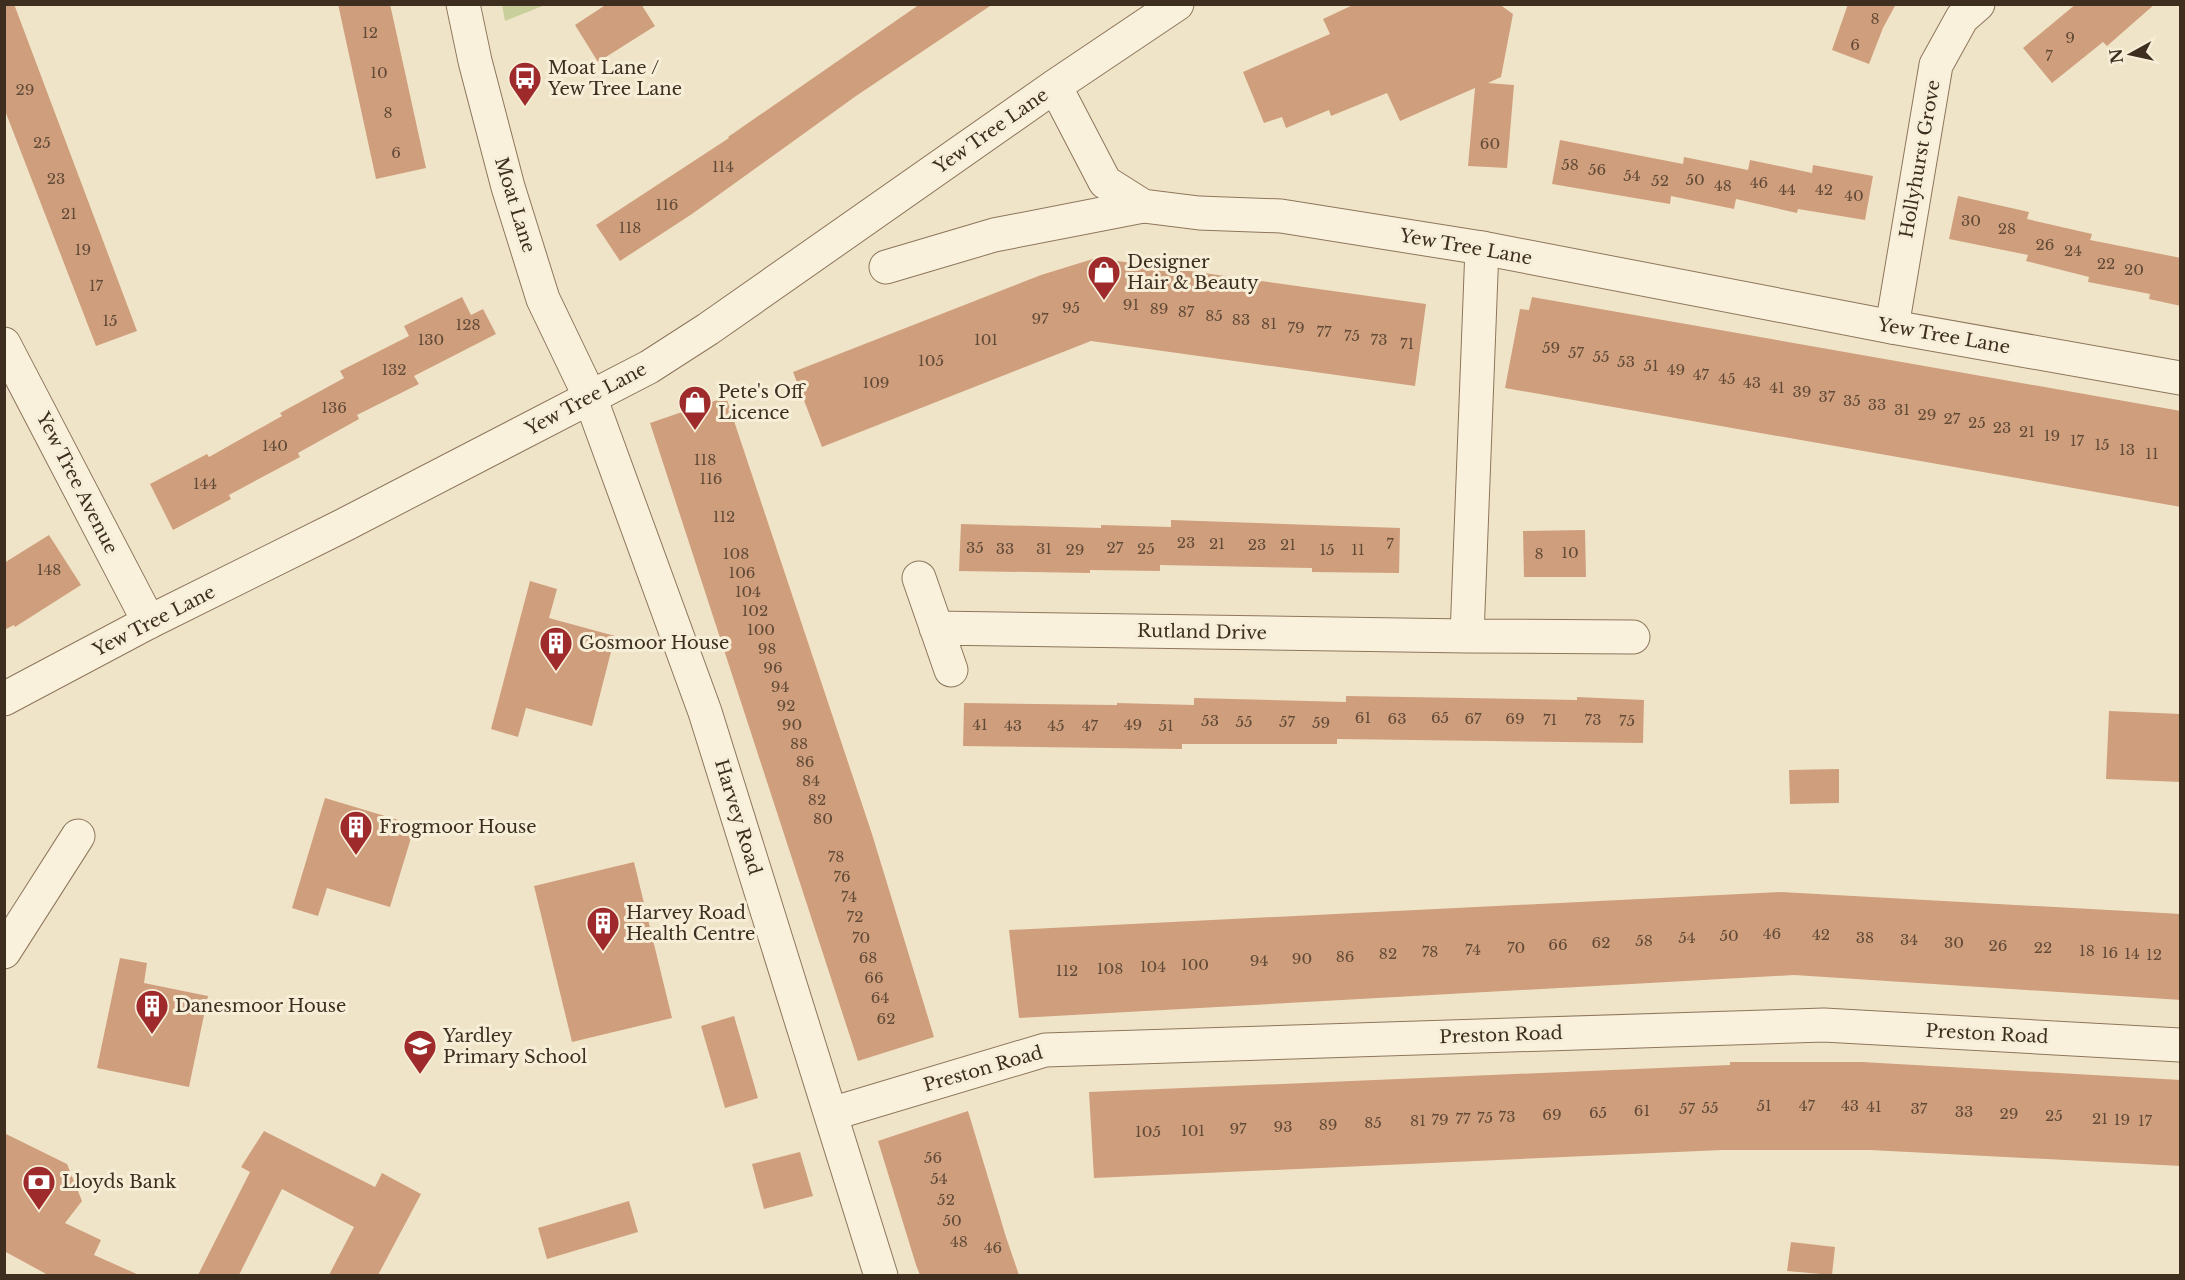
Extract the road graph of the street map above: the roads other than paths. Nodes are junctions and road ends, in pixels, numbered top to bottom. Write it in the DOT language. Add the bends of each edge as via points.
graph roads {
  1 [pos="463,4"];
  2 [pos="1177,4"];
  3 [pos="1978,4"];
  4 [pos="1055,86"];
  5 [pos="1143,206"];
  6 [pos="1482,248"];
  7 [pos="886,267"];
  8 [pos="1892,327"];
  9 [pos="4,344"];
  10 [pos="2181,378"];
  11 [pos="591,397"];
  12 [pos="919,578"];
  13 [pos="148,622"];
  14 [pos="936,627"];
  15 [pos="1467,636"];
  16 [pos="1633,637"];
  17 [pos="951,670"];
  18 [pos="4,699"];
  19 [pos="78,836"];
  20 [pos="4,952"];
  21 [pos="2181,1045"];
  22 [pos="831,1114"];
  23 [pos="881,1275"];
  1 -- 11 [label="street, Moat Lane" via="508,187 543,299"];
  2 -- 4 [label="street"];
  3 -- 8 [label="street, Hollyhurst Grove" via="1962,18 1936,65"];
  4 -- 5 [label="street, Yew Tree Lane" via="1105,182"];
  4 -- 11 [label="street, Yew Tree Lane" via="708,329 649,367"];
  5 -- 6 [label="street, Yew Tree Lane" via="1281,216"];
  5 -- 7 [label="street" via="994,235"];
  6 -- 8 [label="street, Yew Tree Lane"];
  6 -- 15 [label="street"];
  8 -- 10 [label="street, Yew Tree Lane"];
  9 -- 13 [label="street, Yew Tree Avenue"];
  11 -- 13 [label="street, Yew Tree Lane"];
  11 -- 22 [label="street, Harvey Road" via="705,712"];
  12 -- 14 [label="street"];
  13 -- 18 [label="street, Yew Tree Lane"];
  14 -- 15 [label="street, Rutland Drive"];
  14 -- 17 [label="street"];
  15 -- 16 [label="street, Rutland Drive"];
  19 -- 20 [label="street"];
  21 -- 22 [label="street, Preston Road" via="1824,1025 1045,1050"];
  22 -- 23 [label="street, Harvey Road"];
}
